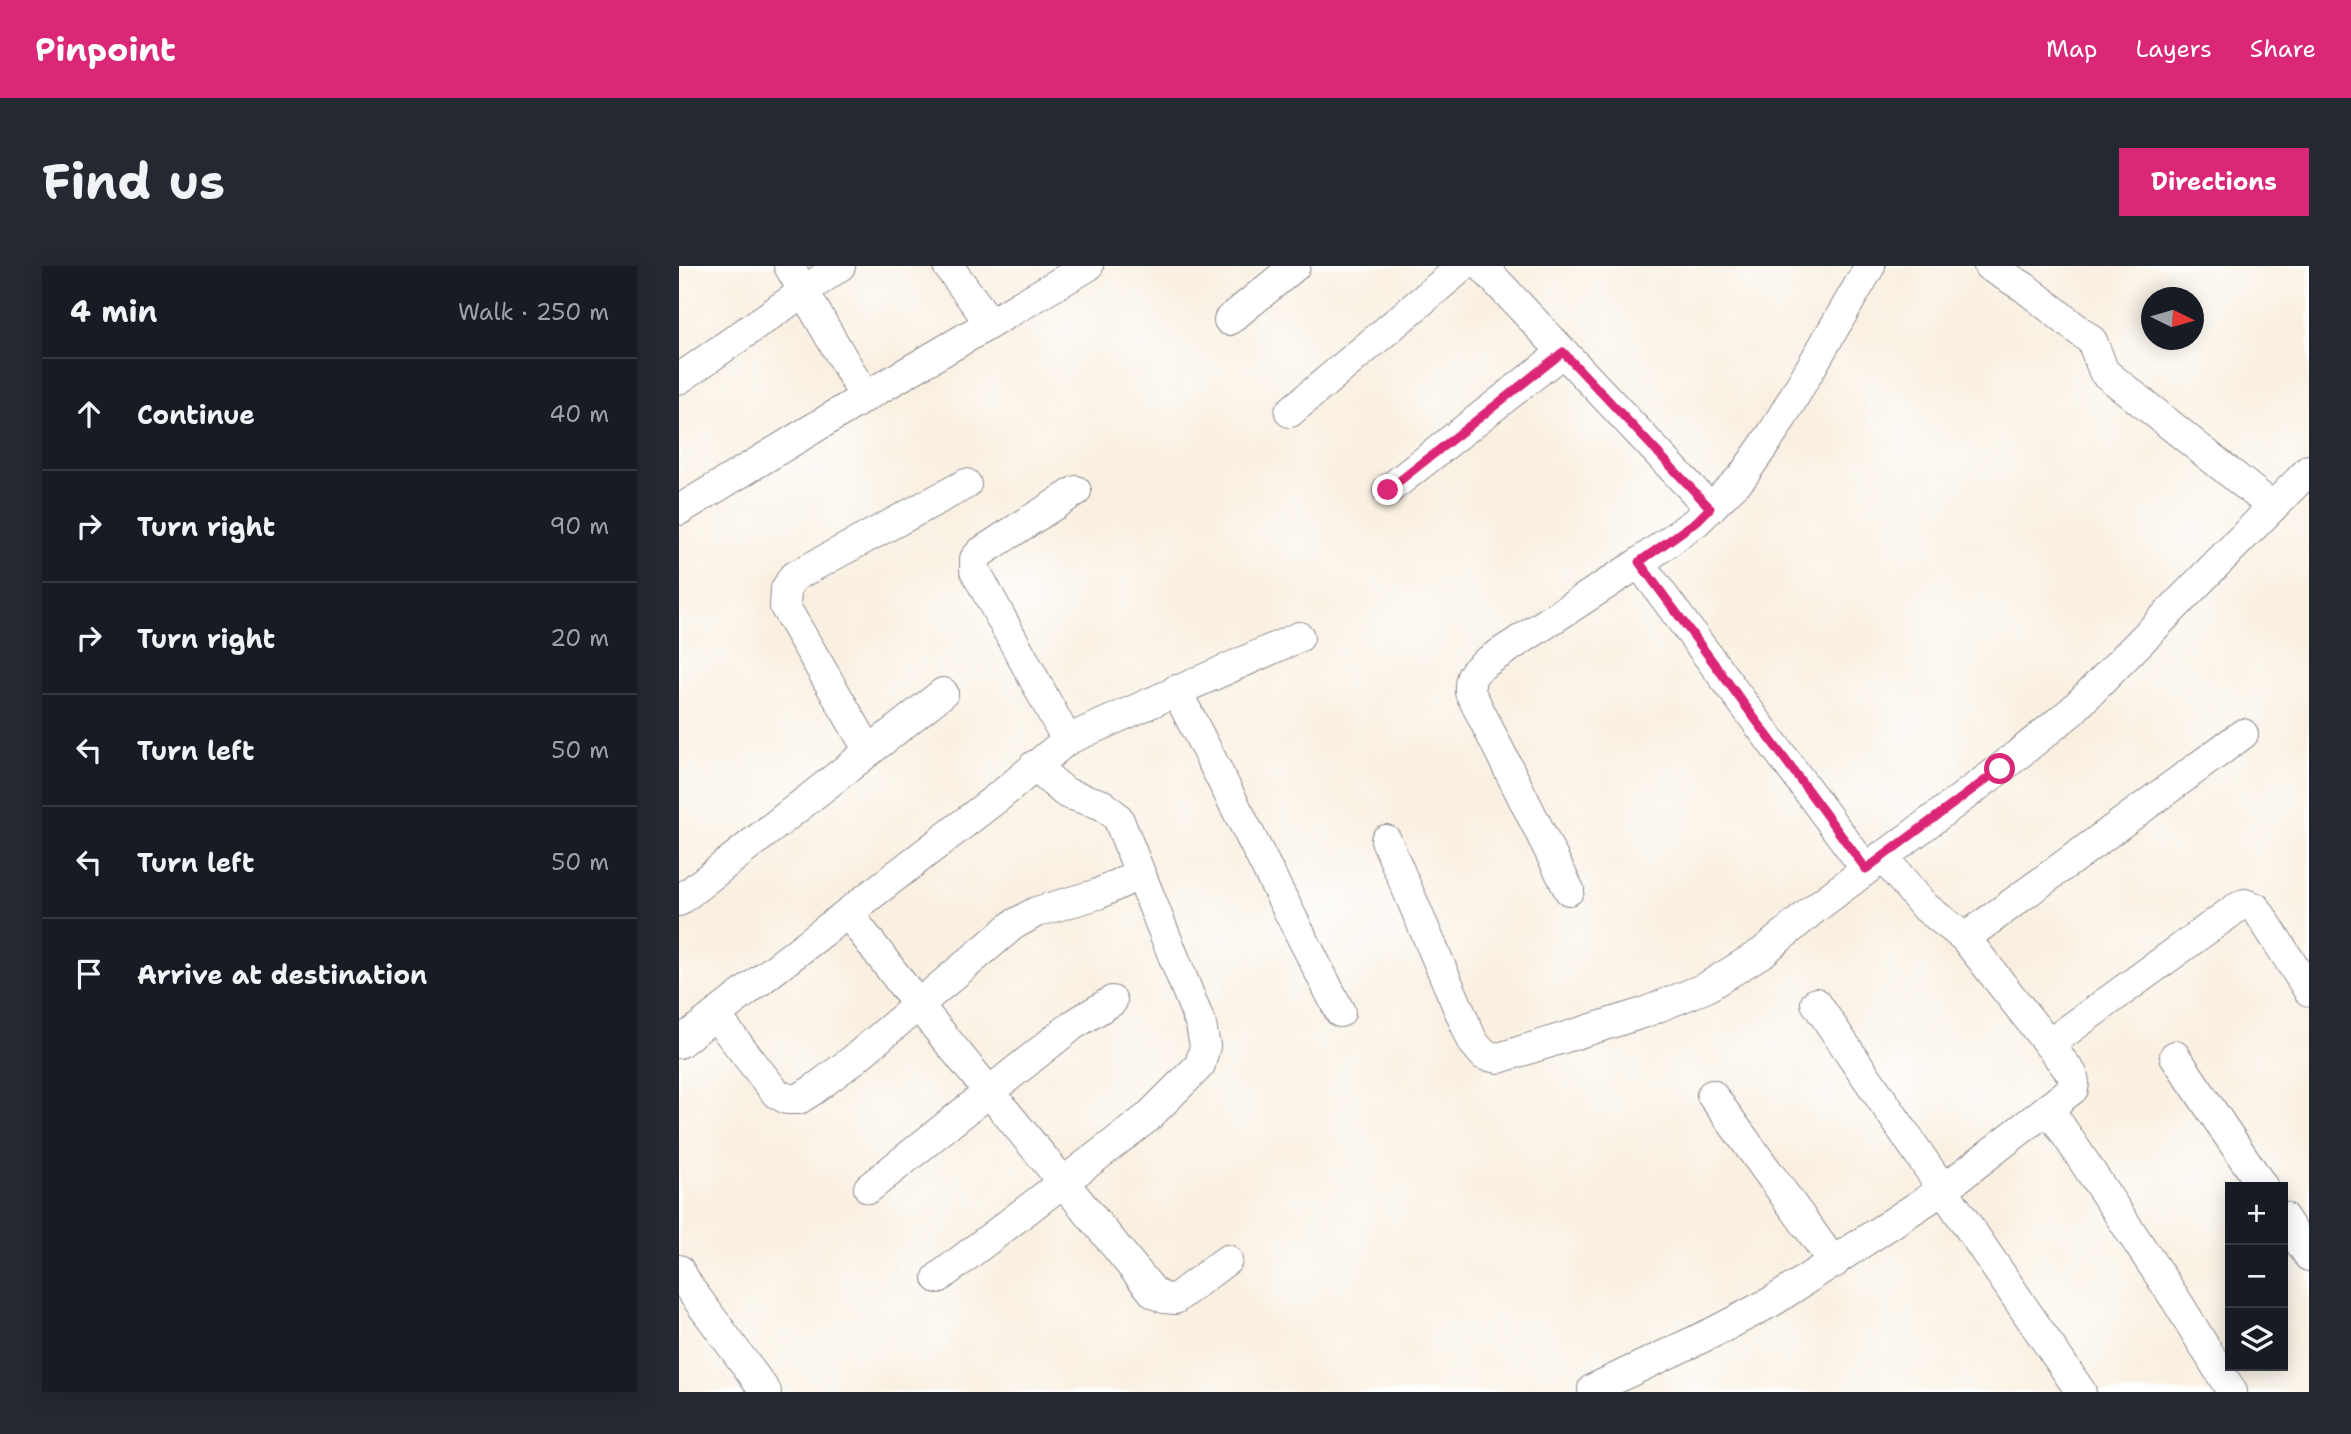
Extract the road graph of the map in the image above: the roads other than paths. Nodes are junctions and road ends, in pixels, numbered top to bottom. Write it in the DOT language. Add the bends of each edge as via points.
graph roads {
  1 [pos="789,266"];
  2 [pos="840,266"];
  3 [pos="948,266"];
  4 [pos="1089,266"];
  5 [pos="1295,266"];
  6 [pos="1462,266"];
  7 [pos="1482,266"];
  8 [pos="1870,266"];
  9 [pos="1989,266"];
  10 [pos="804,291"];
  11 [pos="1229,320"];
  12 [pos="990,323"];
  13 [pos="1563,352"];
  14 [pos="679,379"];
  15 [pos="865,397"];
  16 [pos="1290,412"];
  17 [pos="2309,470"];
  18 [pos="966,484"];
  19 [pos="1388,490"];
  20 [pos="1076,491"];
  21 [pos="2273,507"];
  22 [pos="1710,508"];
  23 [pos="679,510"];
  24 [pos="1639,562"];
  25 [pos="1299,637"];
  26 [pos="1177,690"];
  27 [pos="943,693"];
  28 [pos="2243,734"];
  29 [pos="1067,740"];
  30 [pos="869,751"];
  31 [pos="1034,765"];
  32 [pos="1386,841"];
  33 [pos="1874,863"];
  34 [pos="1140,874"];
  35 [pos="1569,890"];
  36 [pos="679,901"];
  37 [pos="848,913"];
  38 [pos="1965,938"];
  39 [pos="2309,991"];
  40 [pos="1112,1001"];
  41 [pos="1816,1003"];
  42 [pos="918,1005"];
  43 [pos="1340,1012"];
  44 [pos="715,1015"];
  45 [pos="679,1043"];
  46 [pos="2049,1044"];
  47 [pos="2175,1056"];
  48 [pos="989,1092"];
  49 [pos="1712,1095"];
  50 [pos="2049,1109"];
  51 [pos="1063,1182"];
  52 [pos="2260,1182"];
  53 [pos="869,1188"];
  54 [pos="1944,1189"];
  55 [pos="2288,1224"];
  56 [pos="2309,1256"];
  57 [pos="1227,1260"];
  58 [pos="1834,1262"];
  59 [pos="679,1270"];
  60 [pos="937,1278"];
  61 [pos="1593,1389"];
  62 [pos="766,1392"];
  63 [pos="2081,1392"];
  64 [pos="2232,1392"];
  1 -- 10 [label="street"];
  2 -- 10 [label="street"];
  3 -- 12 [label="street"];
  4 -- 12 [label="street"];
  5 -- 11 [label="street"];
  6 -- 16 [label="street"];
  7 -- 13 [label="street"];
  8 -- 22 [label="street" via="1774,431 1742,477"];
  9 -- 21 [label="street" via="2024,287 2092,341 2104,372"];
  10 -- 14 [label="street"];
  10 -- 15 [label="street"];
  12 -- 15 [label="street"];
  13 -- 19 [label="street"];
  13 -- 22 [label="street"];
  15 -- 23 [label="street"];
  17 -- 21 [label="street"];
  18 -- 30 [label="street" via="793,576 786,589 785,607"];
  20 -- 29 [label="street" via="975,559 975,570"];
  21 -- 33 [label="street" via="2072,711"];
  22 -- 24 [label="street"];
  24 -- 33 [label="street"];
  24 -- 35 [label="street" via="1485,663 1469,680 1470,692"];
  25 -- 26 [label="street"];
  26 -- 29 [label="street"];
  26 -- 43 [label="street"];
  27 -- 30 [label="street"];
  28 -- 38 [label="street"];
  29 -- 31 [label="street"];
  30 -- 36 [label="street"];
  31 -- 34 [label="street" via="1066,793 1103,805 1118,818"];
  31 -- 37 [label="street"];
  32 -- 33 [label="street" via="1473,1042 1485,1055 1499,1058 1643,1013 1705,988 1763,952"];
  33 -- 38 [label="street"];
  34 -- 42 [label="street" via="1013,925"];
  34 -- 51 [label="street" via="1205,1046 1200,1065 1147,1118"];
  37 -- 42 [label="street"];
  37 -- 44 [label="street"];
  38 -- 46 [label="street"];
  39 -- 46 [label="street" via="2256,908 2245,904"];
  40 -- 48 [label="street" via="1073,1025"];
  41 -- 54 [label="street"];
  42 -- 44 [label="street" via="853,1060 799,1098 787,1099 776,1093"];
  42 -- 48 [label="street"];
  44 -- 45 [label="street"];
  46 -- 50 [label="street" via="2074,1082 2073,1089"];
  47 -- 52 [label="street"];
  48 -- 51 [label="street"];
  48 -- 53 [label="street"];
  49 -- 58 [label="street"];
  50 -- 54 [label="street"];
  50 -- 64 [label="street"];
  51 -- 57 [label="street" via="1154,1293 1164,1298 1182,1296"];
  51 -- 60 [label="street"];
  54 -- 58 [label="street"];
  54 -- 63 [label="street"];
  55 -- 56 [label="street"];
  58 -- 61 [label="street" via="1773,1301"];
  59 -- 62 [label="street"];
}
